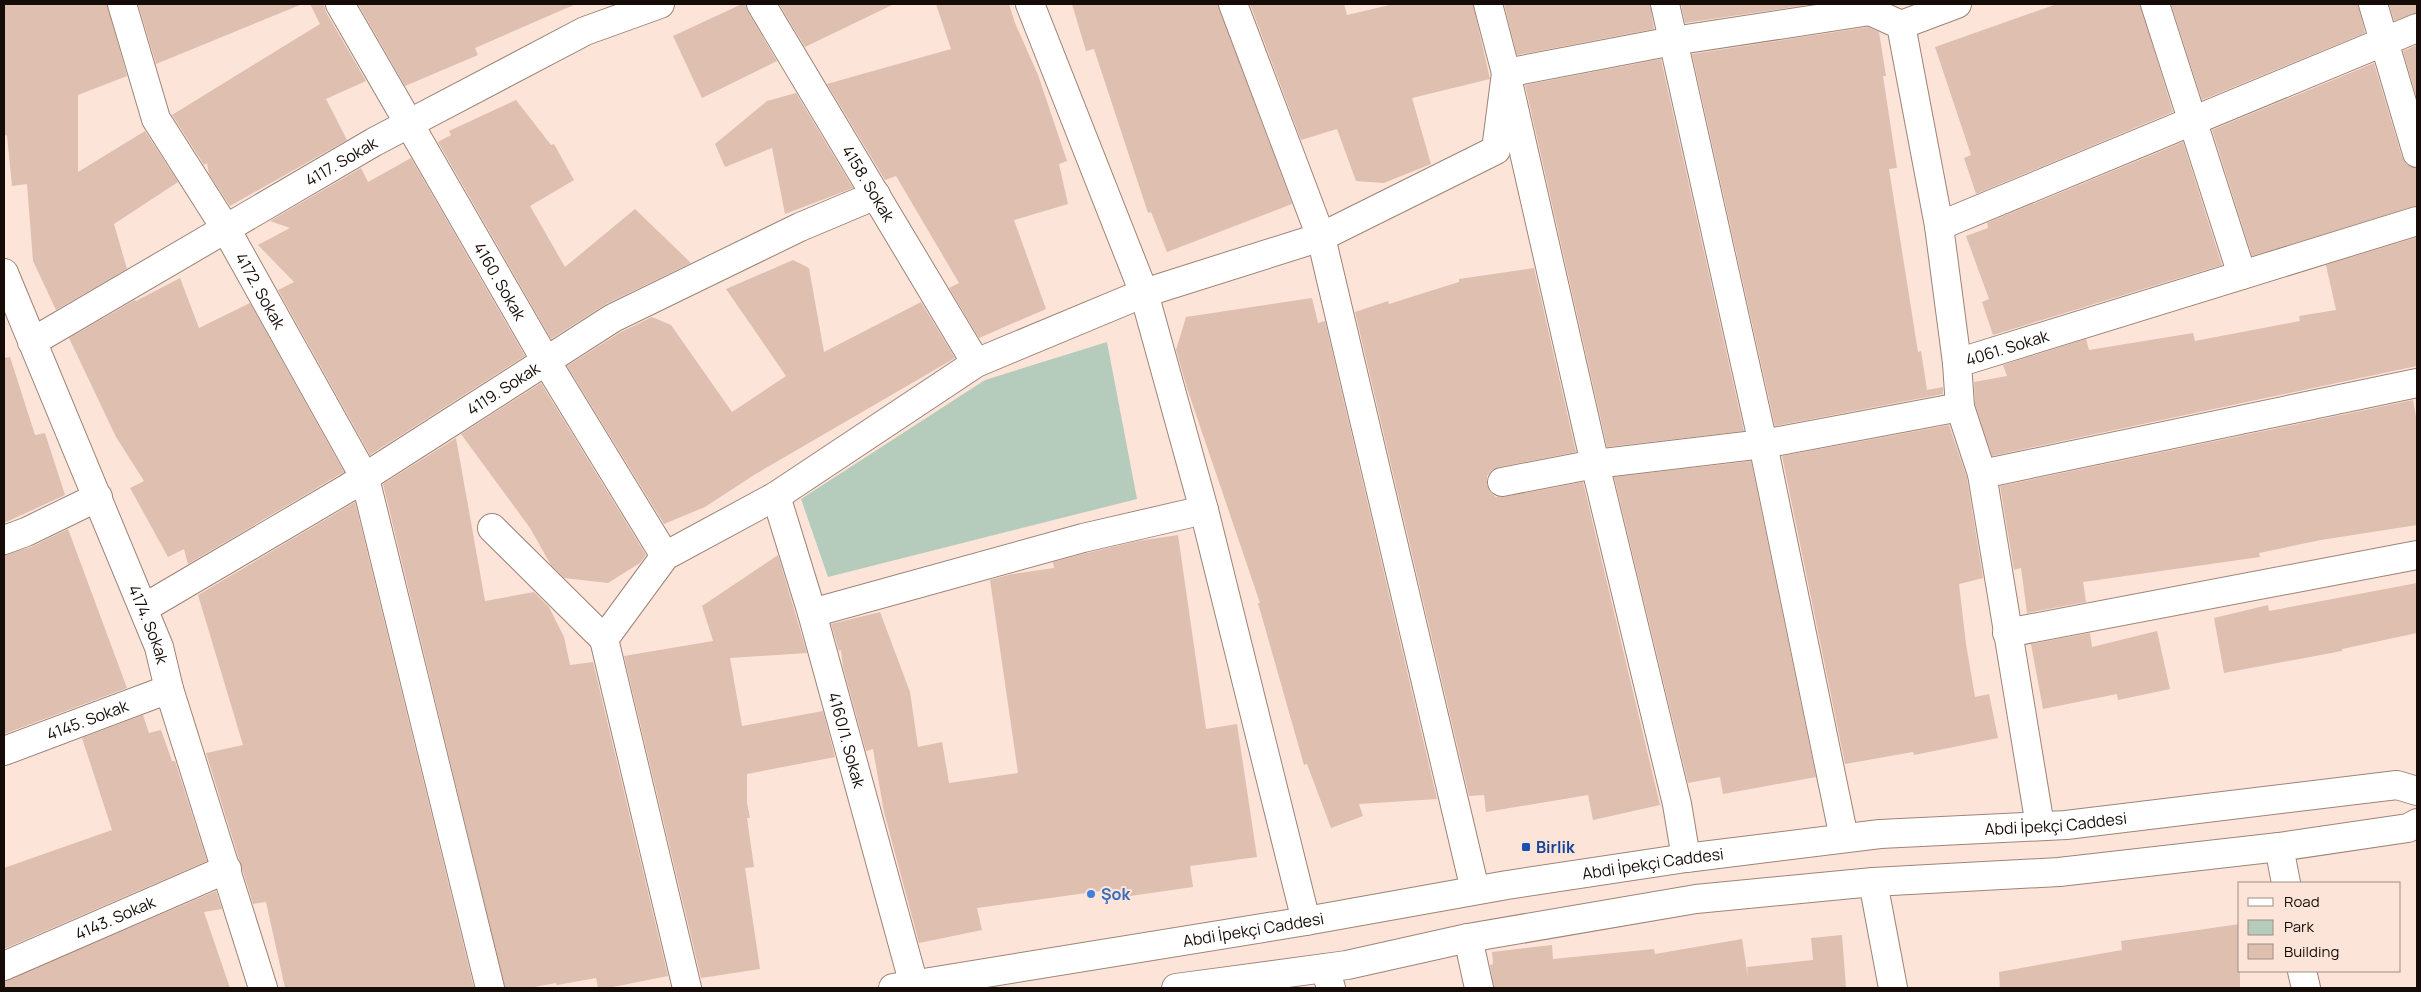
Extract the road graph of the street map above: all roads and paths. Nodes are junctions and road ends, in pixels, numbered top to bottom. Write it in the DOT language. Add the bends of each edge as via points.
graph roads {
  1 [pos="122,4"];
  2 [pos="340,4"];
  3 [pos="660,4"];
  4 [pos="761,4"];
  5 [pos="1030,4"];
  6 [pos="1233,4"];
  7 [pos="1488,4"];
  8 [pos="1665,4"];
  9 [pos="1956,4"];
  10 [pos="2155,4"];
  11 [pos="2373,4"];
  12 [pos="1870,7"];
  13 [pos="1901,25"];
  14 [pos="2417,28"];
  15 [pos="2384,40"];
  16 [pos="1673,42"];
  17 [pos="1506,73"];
  18 [pos="2192,121"];
  19 [pos="409,124"];
  20 [pos="2417,153"];
  21 [pos="876,195"];
  22 [pos="2417,221"];
  23 [pos="1939,226"];
  24 [pos="226,229"];
  25 [pos="1322,237"];
  26 [pos="4,272"];
  27 [pos="2242,275"];
  28 [pos="1144,293"];
  29 [pos="32,342"];
  30 [pos="546,361"];
  31 [pos="976,363"];
  32 [pos="1957,363"];
  33 [pos="2417,383"];
  34 [pos="1960,407"];
  35 [pos="1763,444"];
  36 [pos="1595,464"];
  37 [pos="1982,474"];
  38 [pos="365,478"];
  39 [pos="1502,482"];
  40 [pos="776,496"];
  41 [pos="98,497"];
  42 [pos="1204,510"];
  43 [pos="492,528"];
  44 [pos="4,540"];
  45 [pos="2417,555"];
  46 [pos="665,556"];
  47 [pos="144,608"];
  48 [pos="812,613"];
  49 [pos="2007,633"];
  50 [pos="604,639"];
  51 [pos="169,689"];
  52 [pos="4,751"];
  53 [pos="2417,791"];
  54 [pos="2417,823"];
  55 [pos="2040,826"];
  56 [pos="1844,838"];
  57 [pos="2279,847"];
  58 [pos="1686,858"];
  59 [pos="227,869"];
  60 [pos="1873,882"];
  61 [pos="2286,882"];
  62 [pos="1475,890"];
  63 [pos="1306,921"];
  64 [pos="1468,938"];
  65 [pos="4,966"];
  66 [pos="2302,972"];
  67 [pos="1328,978"];
  68 [pos="904,987"];
  69 [pos="263,988"];
  70 [pos="490,988"];
  71 [pos="687,988"];
  72 [pos="1176,988"];
  73 [pos="1479,988"];
  74 [pos="1893,988"];
  75 [pos="2306,988"];
  1 -- 24 [label="street, 4172. Sokak" via="156,119"];
  2 -- 19 [label="street, 4160. Sokak"];
  3 -- 19 [label="street, 4117. Sokak" via="585,31"];
  4 -- 21 [label="street, 4158. Sokak"];
  5 -- 28 [label="street"];
  6 -- 25 [label="street"];
  7 -- 17 [label="street"];
  8 -- 16 [label="street"];
  9 -- 13 [label="street"];
  10 -- 18 [label="street"];
  11 -- 15 [label="street"];
  12 -- 13 [label="street"];
  12 -- 16 [label="street"];
  13 -- 23 [label="street, 4061. Sokak"];
  14 -- 15 [label="street"];
  15 -- 18 [label="street"];
  15 -- 20 [label="street"];
  16 -- 17 [label="street"];
  16 -- 35 [label="street"];
  17 -- 25 [label="street" via="1496,150"];
  17 -- 36 [label="street"];
  18 -- 23 [label="street"];
  18 -- 27 [label="street"];
  19 -- 24 [label="street, 4117. Sokak"];
  19 -- 30 [label="street, 4160. Sokak"];
  21 -- 30 [label="street, 4119. Sokak" via="800,227 614,318"];
  21 -- 31 [label="street, 4158. Sokak"];
  22 -- 27 [label="street, 4061. Sokak"];
  23 -- 32 [label="street, 4061. Sokak"];
  24 -- 29 [label="street, 4117. Sokak"];
  24 -- 38 [label="street, 4172. Sokak"];
  25 -- 28 [label="street"];
  25 -- 62 [label="street"];
  26 -- 29 [label="street, 4174. Sokak"];
  27 -- 32 [label="street, 4061. Sokak"];
  28 -- 31 [label="street"];
  28 -- 42 [label="street"];
  29 -- 41 [label="street, 4174. Sokak"];
  30 -- 38 [label="street, 4119. Sokak"];
  30 -- 46 [label="street, 4160. Sokak"];
  31 -- 40 [label="street"];
  32 -- 34 [label="street"];
  33 -- 37 [label="street"];
  34 -- 35 [label="street"];
  34 -- 37 [label="street"];
  35 -- 36 [label="street"];
  35 -- 56 [label="street"];
  36 -- 39 [label="street"];
  36 -- 58 [label="street" via="1677,804"];
  37 -- 49 [label="street"];
  38 -- 47 [label="street, 4119. Sokak"];
  38 -- 70 [label="street, 4172. Sokak"];
  40 -- 46 [label="street"];
  40 -- 48 [label="street, 4160/1. Sokak"];
  41 -- 44 [label="street"];
  41 -- 47 [label="street, 4174. Sokak"];
  42 -- 48 [label="street" via="1083,538"];
  42 -- 63 [label="street"];
  43 -- 50 [label="street"];
  45 -- 49 [label="street"];
  46 -- 50 [label="street"];
  47 -- 51 [label="street, 4174. Sokak" via="159,647"];
  48 -- 68 [label="street, 4160/1. Sokak"];
  49 -- 55 [label="street"];
  50 -- 71 [label="street"];
  51 -- 52 [label="street, 4145. Sokak"];
  51 -- 59 [label="street, 4174. Sokak"];
  53 -- 55 [label="street, Abdi İpekçi Caddesi" via="2397,785"];
  54 -- 57 [label="street" via="2408,828"];
  55 -- 56 [label="street, Abdi İpekçi Caddesi"];
  56 -- 58 [label="street, Abdi İpekçi Caddesi"];
  57 -- 60 [label="street" via="2059,872"];
  57 -- 61 [label="street"];
  58 -- 62 [label="street, Abdi İpekçi Caddesi"];
  59 -- 65 [label="street, 4143. Sokak"];
  59 -- 69 [label="street, 4174. Sokak"];
  60 -- 64 [label="street" via="1696,899"];
  60 -- 74 [label="street"];
  62 -- 63 [label="street, Abdi İpekçi Caddesi"];
  63 -- 68 [label="street, Abdi İpekçi Caddesi"];
  64 -- 67 [label="street"];
  64 -- 73 [label="street"];
  66 -- 75 [label="street"];
  67 -- 72 [label="street"];
}
